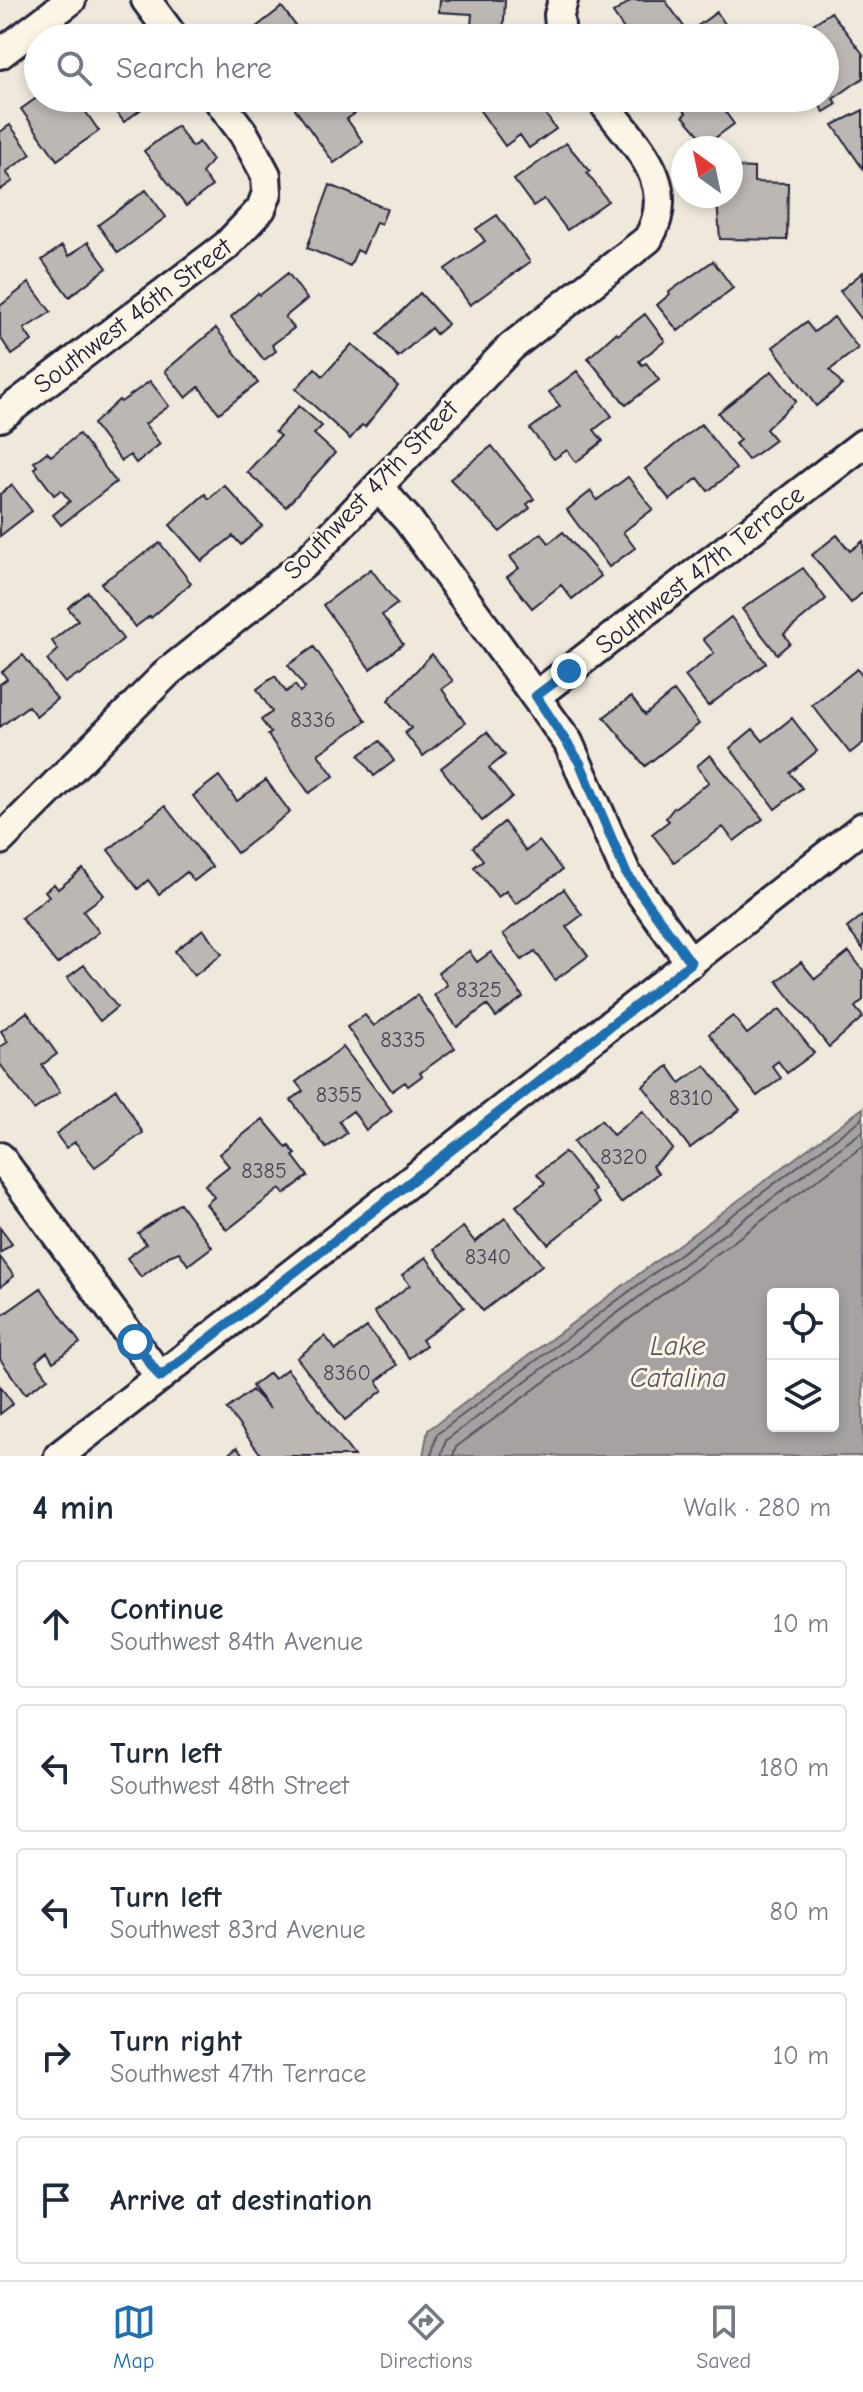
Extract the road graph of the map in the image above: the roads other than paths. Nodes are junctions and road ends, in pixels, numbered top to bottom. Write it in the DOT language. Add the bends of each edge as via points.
graph roads {
  1 [pos="71,0"];
  2 [pos="146,0"];
  3 [pos="563,0"];
  4 [pos="39,24"];
  5 [pos="164,24"];
  6 [pos="561,24"];
  7 [pos="24,36"];
  8 [pos="0,54"];
  9 [pos="228,112"];
  10 [pos="610,112"];
  11 [pos="0,417"];
  12 [pos="863,444"];
  13 [pos="378,487"];
  14 [pos="536,696"];
  15 [pos="863,827"];
  16 [pos="0,840"];
  17 [pos="691,963"];
  18 [pos="0,1157"];
  19 [pos="160,1377"];
  20 [pos="59,1456"];
  1 -- 4 [label="street"];
  2 -- 5 [label="street"];
  3 -- 6 [label="street"];
  7 -- 8 [label="street"];
  9 -- 11 [label="street, Southwest 46th Street" via="266,175 261,209 226,246"];
  10 -- 13 [label="street, Southwest 47th Street" via="656,178 662,202 648,239 511,347"];
  12 -- 14 [label="street, Southwest 47th Terrace"];
  13 -- 14 [label="street" via="408,520"];
  13 -- 16 [label="street, Southwest 47th Street" via="305,563 133,705"];
  14 -- 17 [label="street" via="580,763 626,873"];
  15 -- 17 [label="street"];
  17 -- 19 [label="street"];
  18 -- 19 [label="street"];
  19 -- 20 [label="street"];
}
